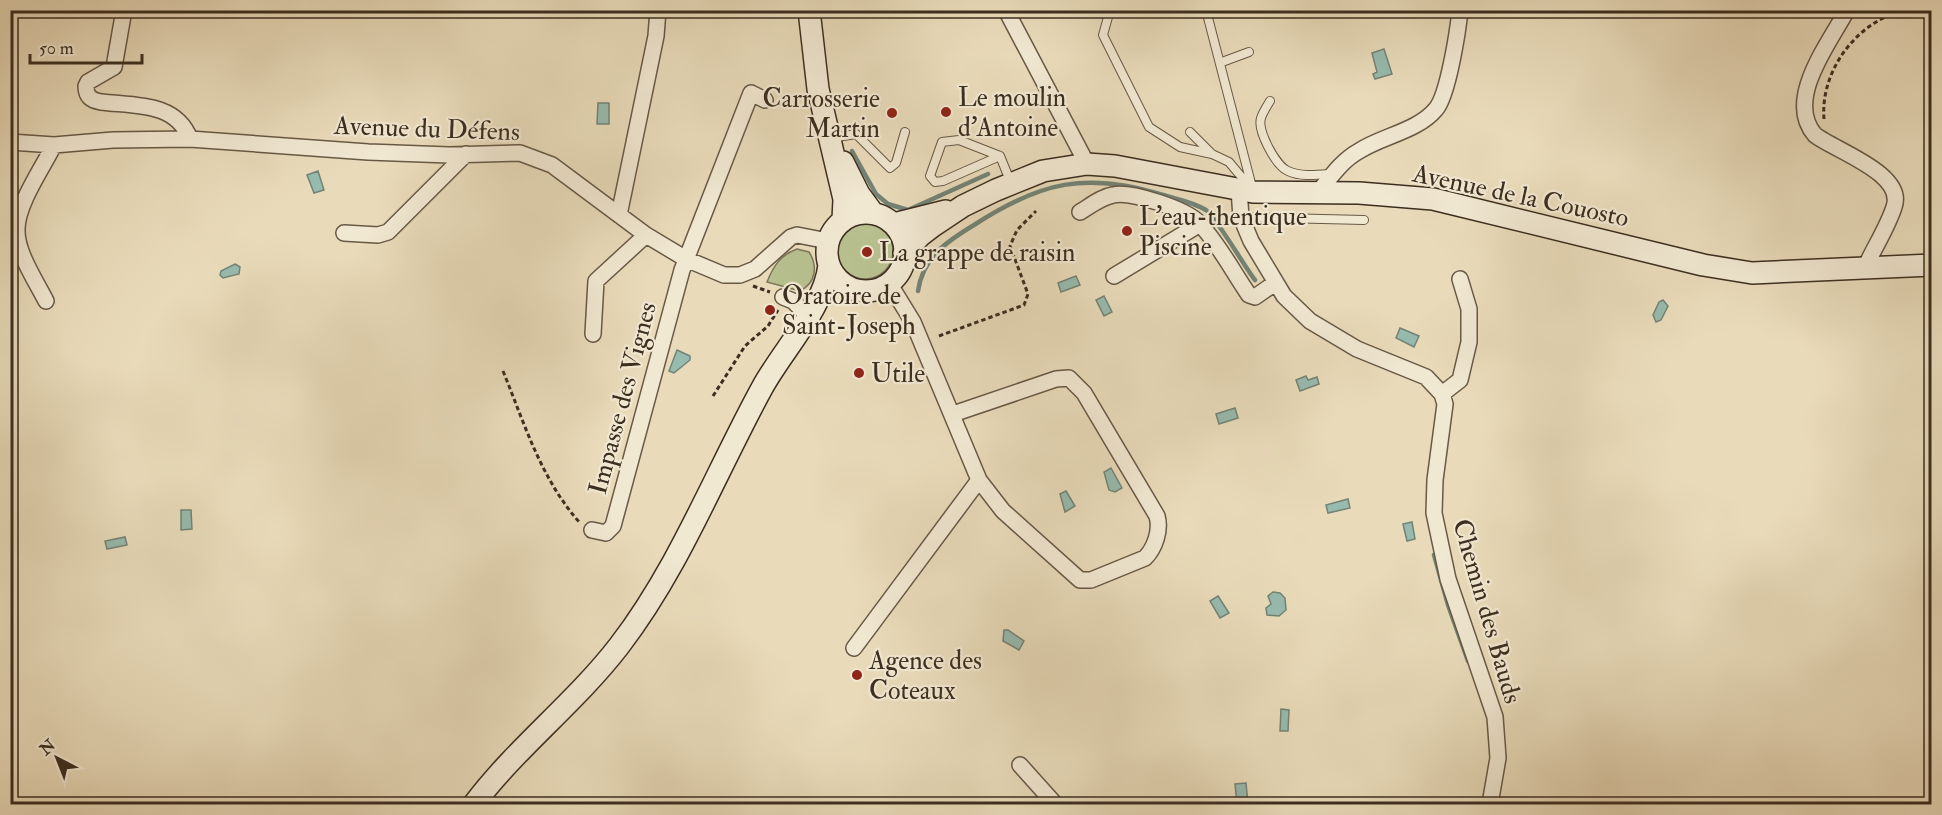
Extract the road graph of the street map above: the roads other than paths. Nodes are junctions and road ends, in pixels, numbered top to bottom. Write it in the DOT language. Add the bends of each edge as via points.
graph roads {
  1 [pos="124,10"];
  2 [pos="658,10"];
  3 [pos="809,10"];
  4 [pos="1006,10"];
  5 [pos="1206,10"];
  6 [pos="1460,10"];
  7 [pos="1847,10"];
  8 [pos="1108,17"];
  9 [pos="1249,52"];
  10 [pos="1222,62"];
  11 [pos="765,100"];
  12 [pos="1270,101"];
  13 [pos="904,132"];
  14 [pos="1190,132"];
  15 [pos="829,138"];
  16 [pos="190,139"];
  17 [pos="10,142"];
  18 [pos="54,145"];
  19 [pos="466,154"];
  20 [pos="1212,154"];
  21 [pos="1000,156"];
  22 [pos="1087,164"];
  23 [pos="1331,174"];
  24 [pos="1011,183"];
  25 [pos="1246,191"];
  26 [pos="1317,194"];
  27 [pos="963,206"];
  28 [pos="1080,212"];
  29 [pos="873,213"];
  30 [pos="619,215"];
  31 [pos="1241,217"];
  32 [pos="843,220"];
  33 [pos="1364,220"];
  34 [pos="894,224"];
  35 [pos="1200,224"];
  36 [pos="344,233"];
  37 [pos="646,235"];
  38 [pos="828,242"];
  39 [pos="904,253"];
  40 [pos="686,259"];
  41 [pos="830,265"];
  42 [pos="1932,265"];
  43 [pos="1864,270"];
  44 [pos="1114,276"];
  45 [pos="1460,279"];
  46 [pos="889,283"];
  47 [pos="1275,283"];
  48 [pos="858,290"];
  49 [pos="783,297"];
  50 [pos="46,301"];
  51 [pos="810,317"];
  52 [pos="592,334"];
  53 [pos="1442,394"];
  54 [pos="953,414"];
  55 [pos="979,480"];
  56 [pos="592,530"];
  57 [pos="854,648"];
  58 [pos="1020,765"];
  59 [pos="474,804"];
  60 [pos="1055,804"];
  61 [pos="1490,804"];
  1 -- 16 [label="street" via="114,67 88,82 87,95 101,102 170,112 182,121"];
  2 -- 30 [label="street"];
  3 -- 15 [label="main road" via="818,89"];
  4 -- 22 [label="street"];
  5 -- 10 [label="lane"];
  6 -- 23 [label="street" via="1437,108 1425,119 1358,151"];
  7 -- 43 [label="street" via="1815,66 1805,100 1809,128 1826,144 1885,177 1895,193 1894,208"];
  8 -- 20 [label="lane" via="1103,35 1149,128 1180,147"];
  9 -- 10 [label="lane"];
  10 -- 25 [label="lane"];
  11 -- 40 [label="street" via="751,93"];
  12 -- 23 [label="lane" via="1261,125 1274,158 1288,171"];
  13 -- 15 [label="lane" via="896,163 890,168 856,134"];
  14 -- 20 [label="lane"];
  15 -- 29 [label="main road"];
  15 -- 32 [label="main road" via="844,199"];
  16 -- 18 [label="street, Avenue du Défens"];
  16 -- 19 [label="street, Avenue du Défens" via="368,152"];
  17 -- 18 [label="street, Avenue du Défens"];
  18 -- 50 [label="street" via="27,198 17,228 23,254"];
  19 -- 30 [label="street, Avenue du Défens" via="511,152 534,156 570,176"];
  19 -- 36 [label="street" via="388,232"];
  20 -- 25 [label="lane" via="1229,162"];
  21 -- 21 [label="lane" via="958,140 946,141 940,146 930,176 939,182"];
  21 -- 24 [label="lane"];
  22 -- 24 [label="main road, Avenue de la Couosto" via="1060,167"];
  22 -- 25 [label="main road, Avenue de la Couosto"];
  23 -- 26 [label="street"];
  24 -- 27 [label="main road, Avenue de la Couosto"];
  25 -- 26 [label="main road, Avenue de la Couosto"];
  25 -- 31 [label="street"];
  26 -- 43 [label="main road, Avenue de la Couosto" via="1433,199 1703,265 1752,273"];
  27 -- 34 [label="main road, Avenue de la Couosto"];
  27 -- 39 [label="main road, Avenue de la Couosto" via="920,236"];
  28 -- 35 [label="street" via="1107,196 1125,194 1186,213"];
  29 -- 32 [label="main road"];
  29 -- 34 [label="main road"];
  30 -- 37 [label="street, Avenue du Défens"];
  31 -- 33 [label="lane"];
  31 -- 47 [label="street"];
  32 -- 38 [label="main road"];
  34 -- 39 [label="main road"];
  35 -- 44 [label="street"];
  35 -- 47 [label="street" via="1249,295 1255,297"];
  37 -- 40 [label="street, Avenue du Défens"];
  37 -- 52 [label="street" via="598,277"];
  38 -- 40 [label="street, Avenue du Défens" via="791,237 761,264 741,275 724,274"];
  38 -- 41 [label="main road"];
  39 -- 46 [label="main road" via="901,267"];
  40 -- 56 [label="street, Impasse des Vignes" via="613,526 606,533"];
  41 -- 48 [label="main road" via="840,281"];
  41 -- 51 [label="main road"];
  42 -- 43 [label="main road, Avenue de la Couosto"];
  45 -- 53 [label="street" via="1469,309 1469,342 1460,380"];
  46 -- 48 [label="main road"];
  46 -- 54 [label="street" via="913,322"];
  47 -- 53 [label="street" via="1310,321 1357,349 1426,377"];
  48 -- 51 [label="main road" via="841,296"];
  49 -- 51 [label="street"];
  51 -- 59 [label="main road" via="763,386 669,568 638,619 595,675"];
  53 -- 61 [label="street, Chemin des Bauds" via="1444,413 1434,513 1448,579 1495,717 1498,758"];
  54 -- 55 [label="street"];
  54 -- 55 [label="street" via="1056,379 1070,378 1077,383 1157,516 1159,528 1151,552 1091,580 1078,579 1003,511"];
  55 -- 57 [label="street"];
  58 -- 60 [label="street"];
}
